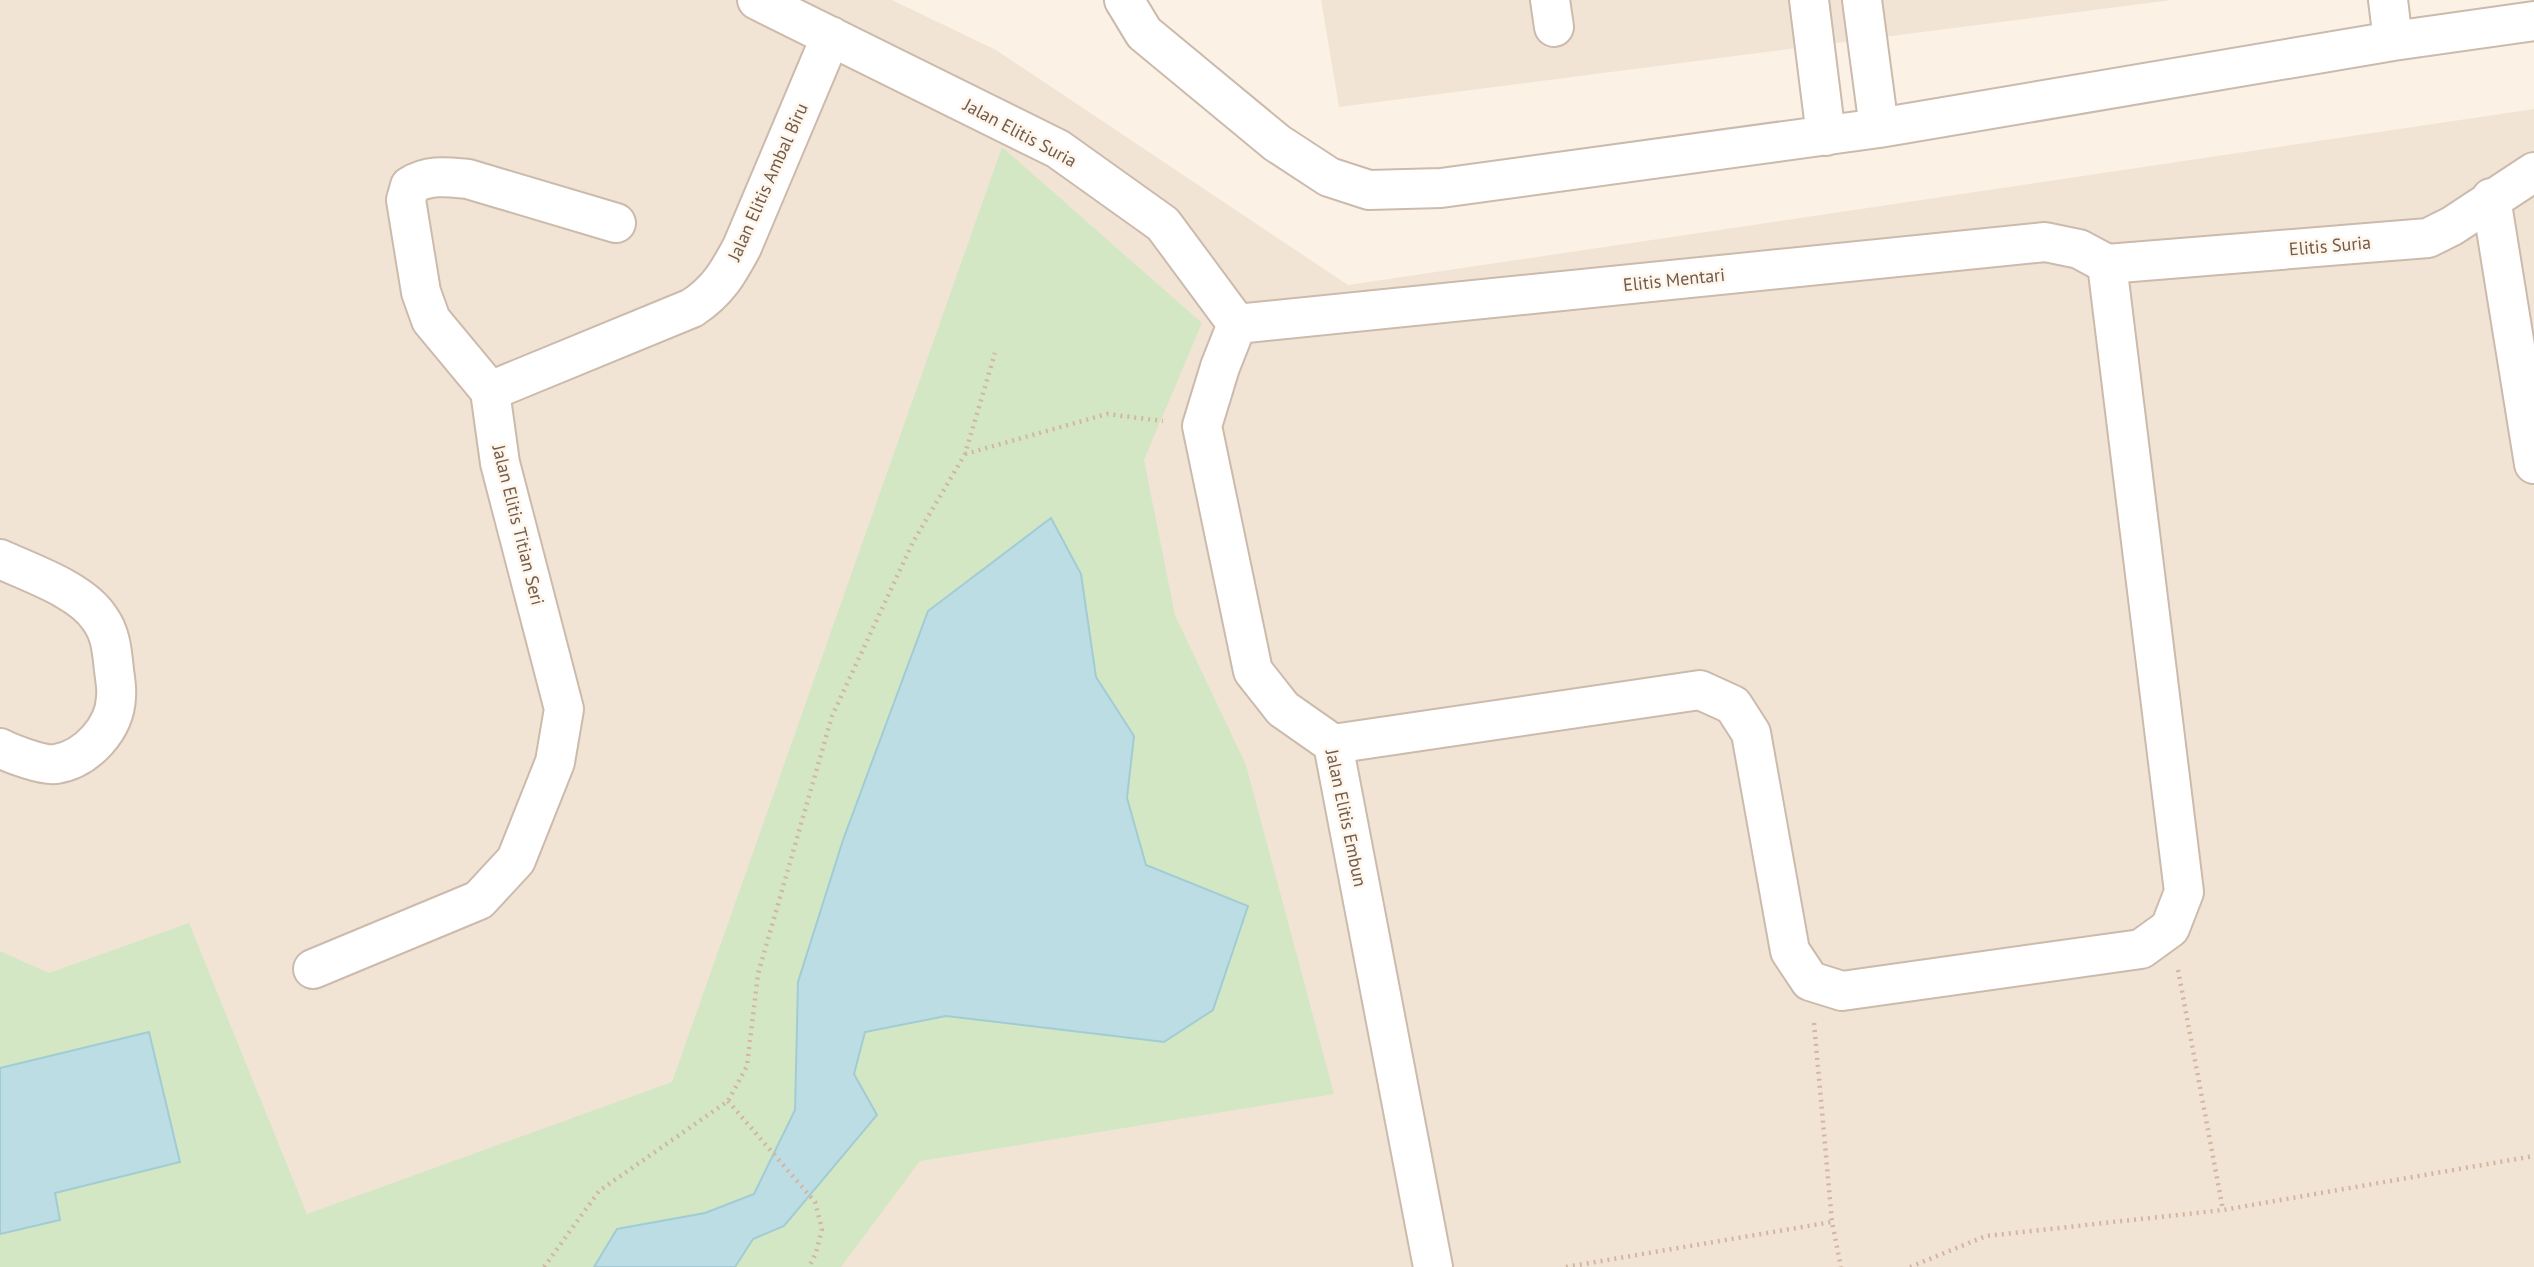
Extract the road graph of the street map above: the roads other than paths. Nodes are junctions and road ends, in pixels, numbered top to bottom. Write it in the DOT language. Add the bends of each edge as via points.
graph roads {
  1 [pos="757,0"];
  2 [pos="1124,0"];
  3 [pos="1809,0"];
  4 [pos="1862,0"];
  5 [pos="2388,0"];
  6 [pos="2534,21"];
  7 [pos="831,36"];
  8 [pos="2393,41"];
  9 [pos="1880,128"];
  10 [pos="1826,136"];
  11 [pos="2534,172"];
  12 [pos="2491,198"];
  13 [pos="616,223"];
  14 [pos="2107,264"];
  15 [pos="1237,324"];
  16 [pos="490,391"];
  17 [pos="2534,464"];
  18 [pos="0,559"];
  19 [pos="1334,744"];
  20 [pos="0,748"];
  21 [pos="313,968"];
  22 [pos="1433,1267"];
  1 -- 7 [label="street, Jalan Elitis Suria"];
  2 -- 10 [label="street" via="1144,33 1277,144 1329,177 1369,190 1441,188"];
  3 -- 10 [label="street"];
  4 -- 9 [label="street"];
  5 -- 8 [label="street"];
  6 -- 8 [label="street"];
  7 -- 15 [label="street, Jalan Elitis Suria" via="1058,149 1163,224"];
  7 -- 16 [label="street, Jalan Elitis Ambal Biru" via="742,247 710,296 692,308"];
  8 -- 9 [label="street"];
  9 -- 10 [label="street"];
  11 -- 12 [label="street, Elitis Suria"];
  12 -- 14 [label="street, Elitis Suria" via="2428,238"];
  12 -- 17 [label="street"];
  13 -- 16 [label="street" via="468,179 423,178 410,186 408,214 421,292 431,320"];
  14 -- 15 [label="street, Elitis Mentari" via="2080,249 2045,242"];
  14 -- 19 [label="street" via="2183,892 2170,928 2141,949 1842,991 1810,981 1790,951 1751,733 1733,705 1700,690"];
  15 -- 19 [label="street, Jalan Elitis Embun" via="1202,426 1253,671 1283,709"];
  16 -- 21 [label="street, Jalan Elitis Titian Seri" via="500,463 564,709 555,762 516,860 479,900"];
  18 -- 20 [label="street" via="79,597 100,618 111,643 117,698 109,723 93,746 76,758 54,765"];
  19 -- 22 [label="street, Jalan Elitis Embun"];
}
